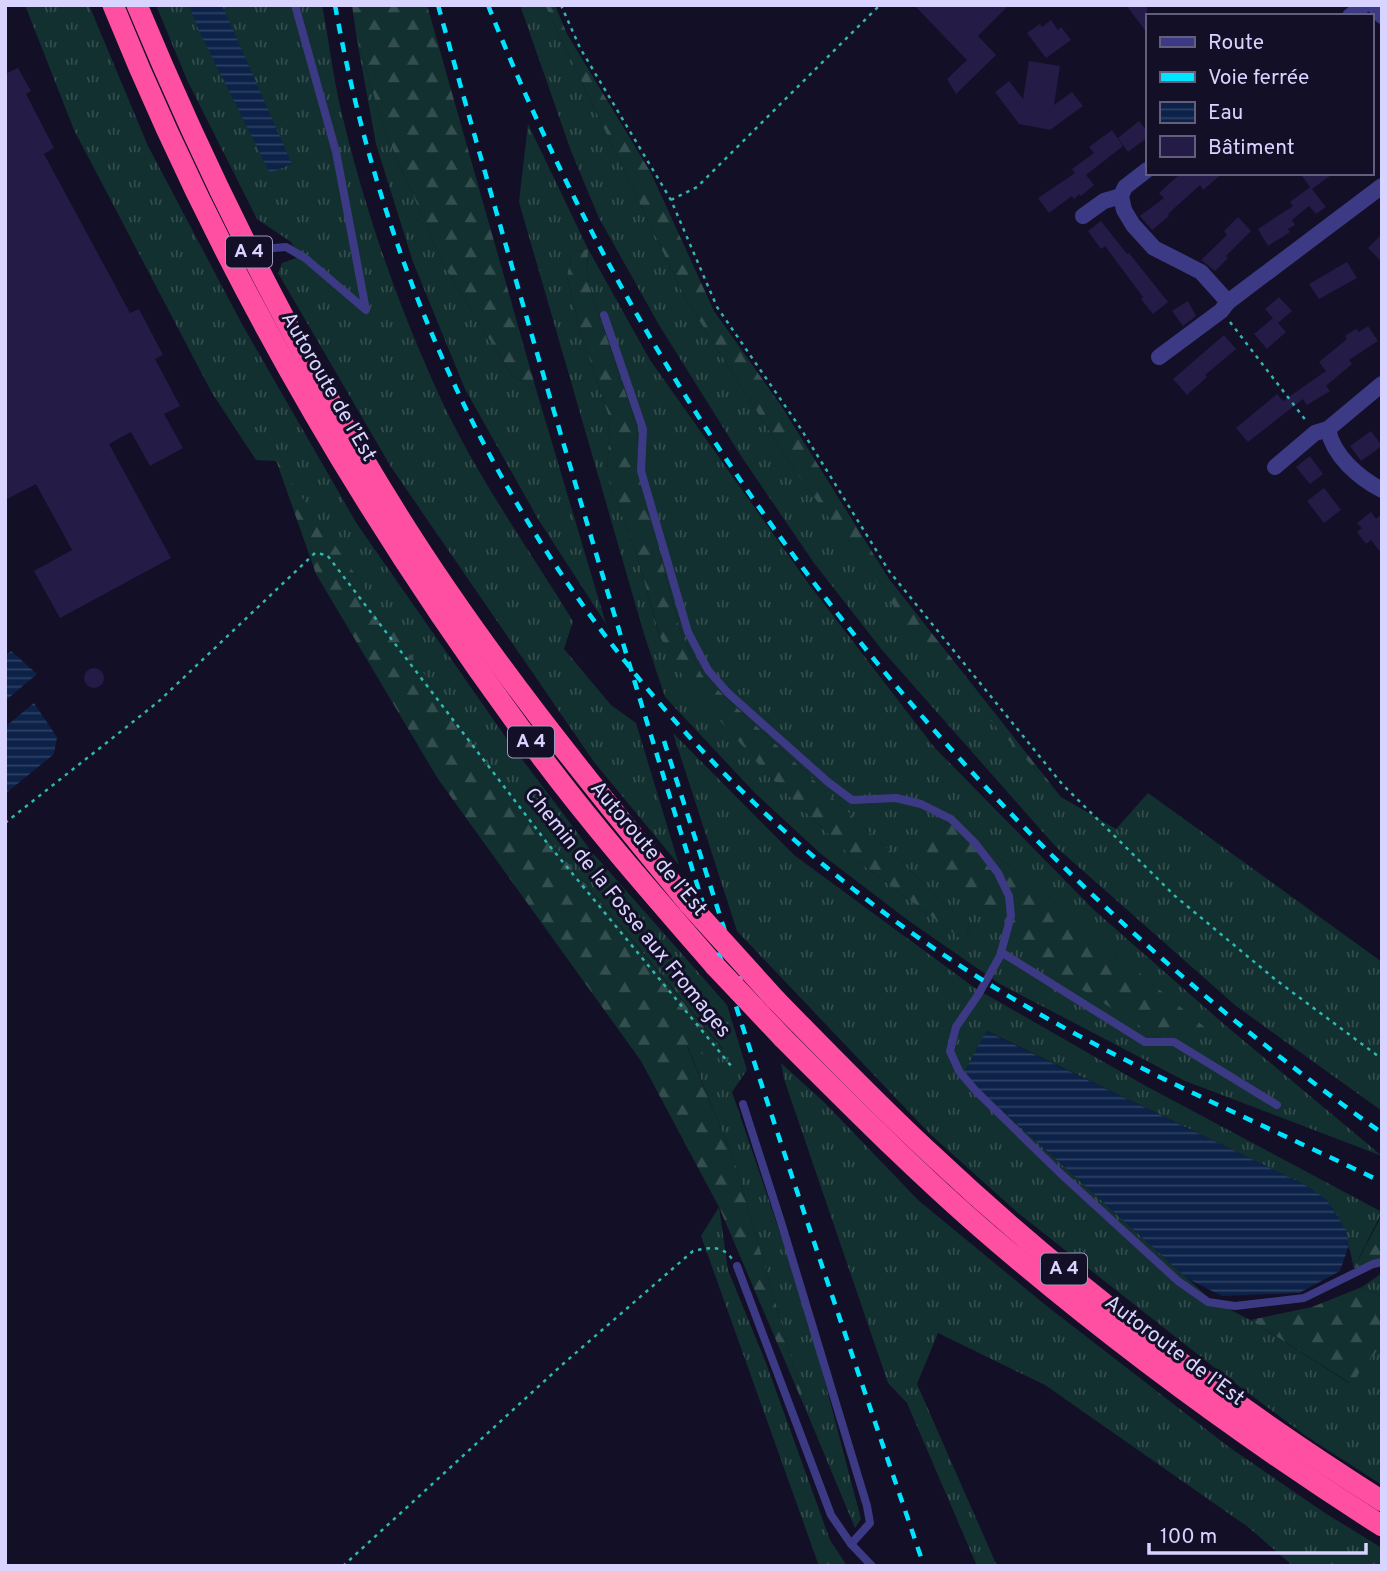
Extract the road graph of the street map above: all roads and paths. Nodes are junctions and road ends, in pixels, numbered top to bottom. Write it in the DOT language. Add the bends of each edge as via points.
graph roads {
  1 [pos="113,5"];
  2 [pos="137,5"];
  3 [pos="295,5"];
  4 [pos="561,5"];
  5 [pos="880,5"];
  6 [pos="1374,5"];
  7 [pos="1382,16"];
  8 [pos="1146,171"];
  9 [pos="1382,186"];
  10 [pos="1121,196"];
  11 [pos="671,200"];
  12 [pos="1083,216"];
  13 [pos="248,250"];
  14 [pos="1225,307"];
  15 [pos="604,316"];
  16 [pos="1159,357"];
  17 [pos="1382,384"];
  18 [pos="1321,431"];
  19 [pos="1275,467"];
  20 [pos="1382,490"];
  21 [pos="5,823"];
  22 [pos="1001,952"];
  23 [pos="1382,1059"];
  24 [pos="732,1067"];
  25 [pos="743,1104"];
  26 [pos="1278,1105"];
  27 [pos="1382,1262"];
  28 [pos="737,1266"];
  29 [pos="1382,1501"];
  30 [pos="1382,1526"];
  31 [pos="851,1544"];
  32 [pos="343,1566"];
  33 [pos="872,1566"];
  1 -- 30 [label="highway, Autoroute de l’Est / A 4, bridge" via="145,84 229,260 310,408 380,525 466,652 624,861 782,1038 1000,1245 1235,1429"];
  2 -- 13 [label="highway, Autoroute de l’Est / A 4"];
  3 -- 13 [label="lane" via="336,152 366,310 286,247"];
  4 -- 11 [label="path" via="580,48"];
  5 -- 11 [label="path" via="697,187"];
  6 -- 7 [label="street"];
  8 -- 10 [label="street"];
  9 -- 14 [label="street"];
  10 -- 12 [label="street"];
  10 -- 14 [label="street" via="1124,210 1148,243 1200,272"];
  11 -- 23 [label="path" via="717,307 801,429 889,571 1062,784 1175,896 1276,980"];
  13 -- 29 [label="highway, Autoroute de l’Est / A 4, bridge" via="400,517 503,669 690,905 854,1080 1015,1229 1223,1394"];
  14 -- 16 [label="street"];
  14 -- 18 [label="path"];
  15 -- 22 [label="lane" via="643,429 641,471 688,632 708,670 728,693 852,800 896,798 951,818 998,873 1009,896 1011,916"];
  17 -- 18 [label="street"];
  18 -- 19 [label="street"];
  18 -- 20 [label="street" via="1353,469"];
  21 -- 24 [label="path, Chemin de la Fosse aux Fromages" via="158,702 315,553 327,555 548,844"];
  22 -- 26 [label="lane" via="1145,1042 1174,1042"];
  22 -- 27 [label="lane" via="956,1027 950,1051 959,1071 1060,1173 1178,1281 1208,1302 1235,1306 1304,1298"];
  25 -- 31 [label="lane" via="867,1506 870,1522"];
  28 -- 31 [label="lane" via="831,1515"];
  28 -- 32 [label="path" via="727,1251 714,1247 693,1251"];
  31 -- 33 [label="lane"];
}
